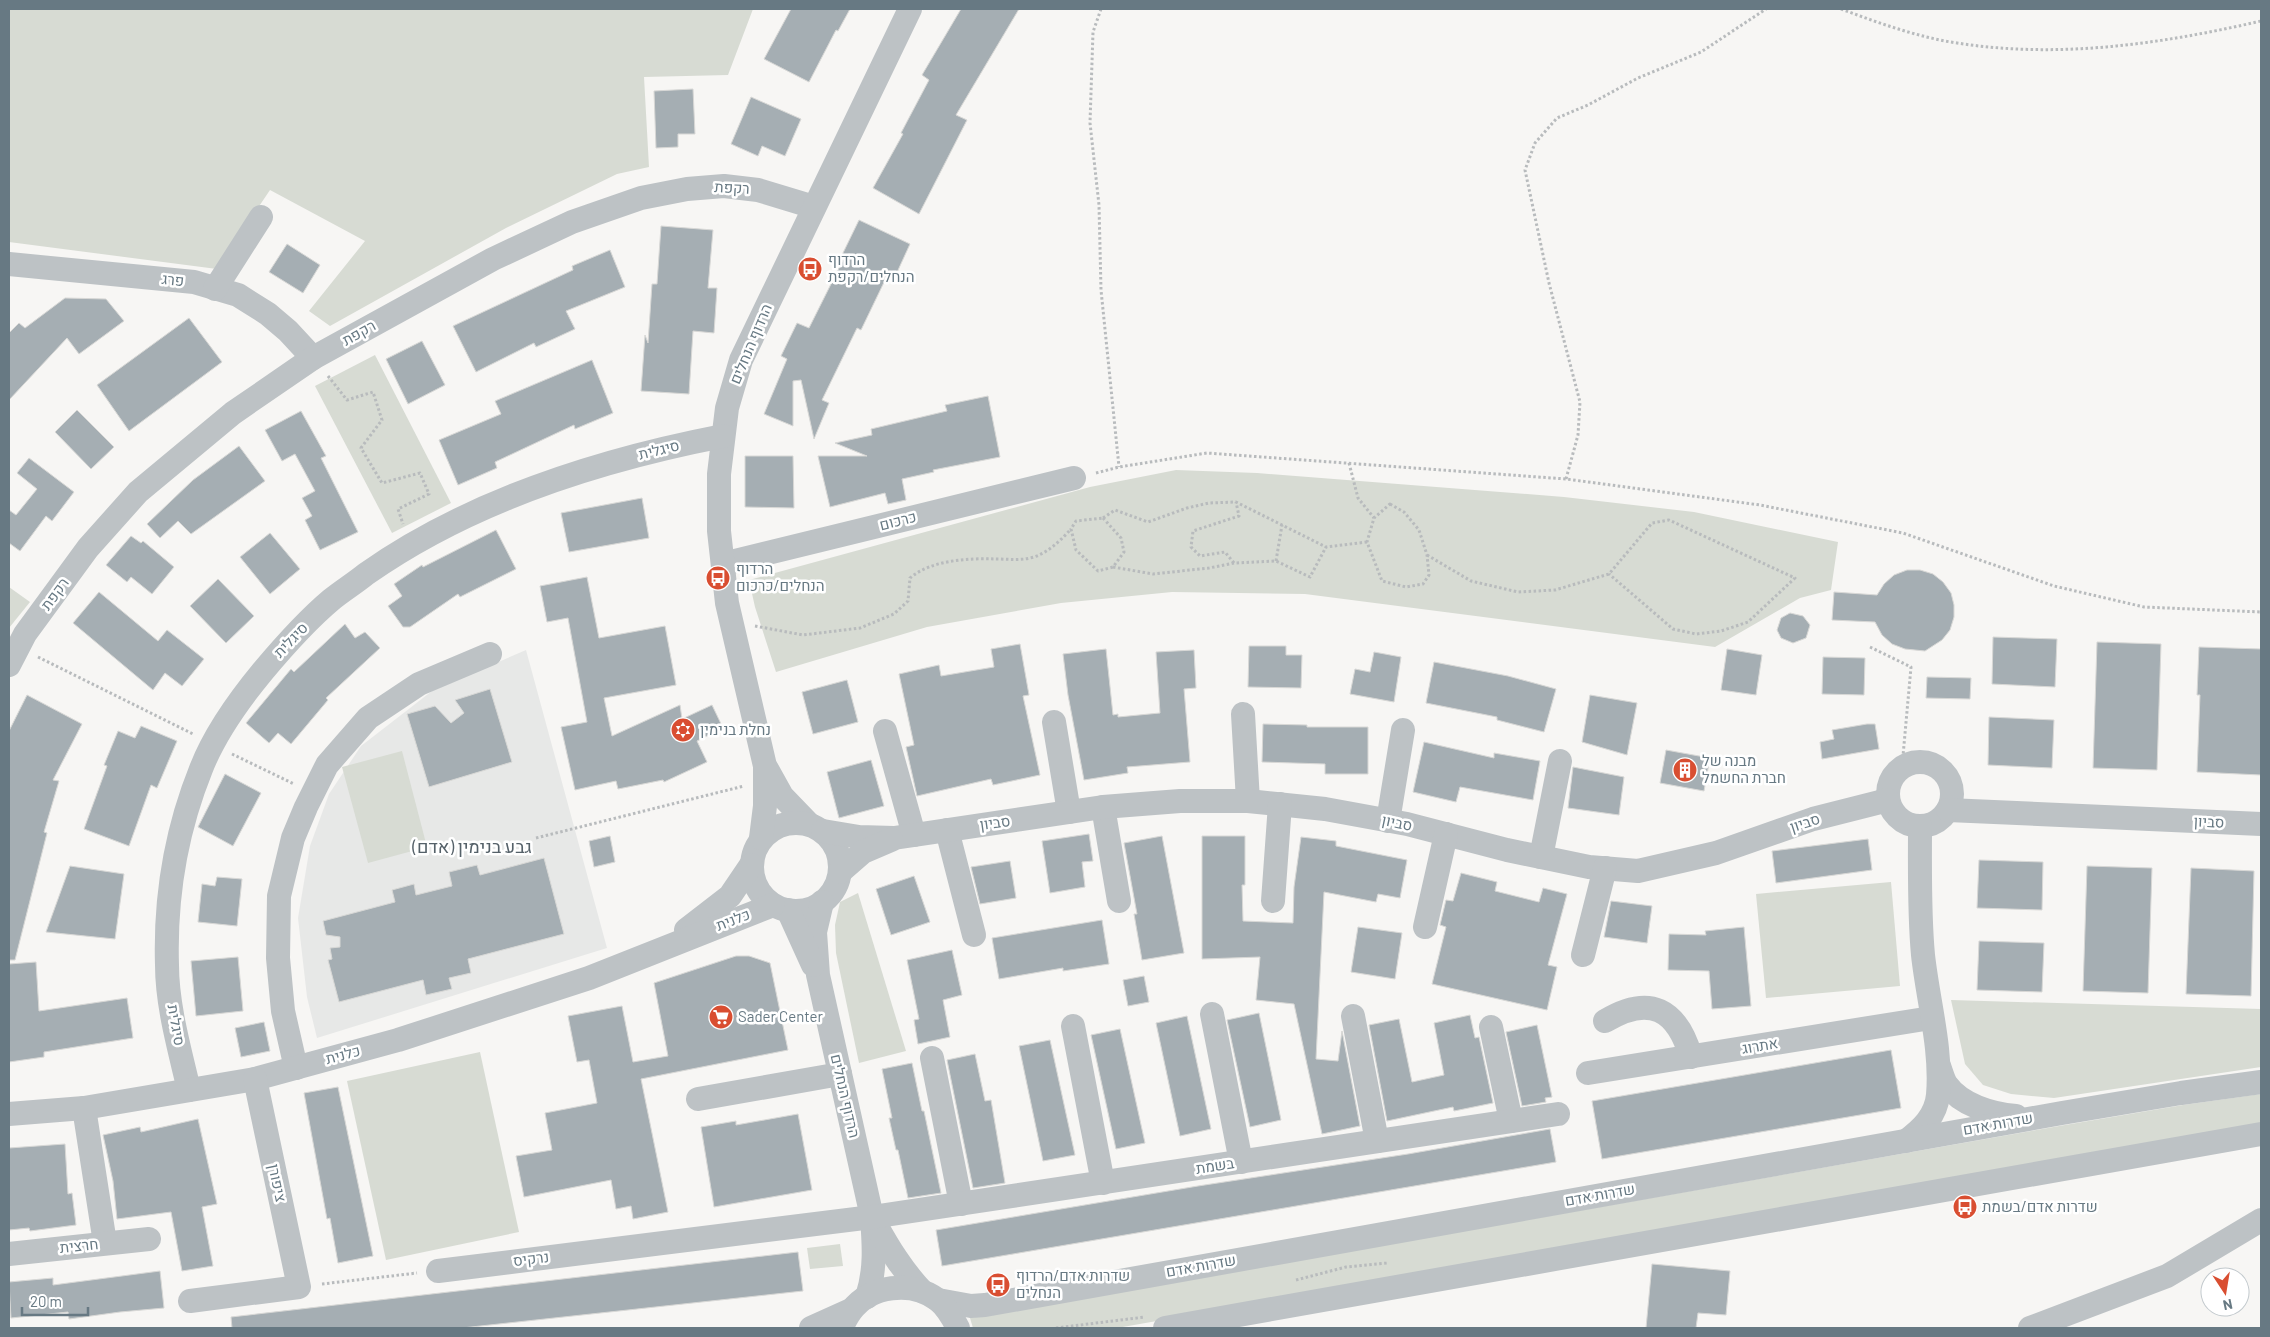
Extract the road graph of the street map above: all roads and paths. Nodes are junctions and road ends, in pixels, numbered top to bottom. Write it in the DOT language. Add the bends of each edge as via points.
graph roads {
  1 [pos="910,9"];
  2 [pos="1101,9"];
  3 [pos="1766,9"];
  4 [pos="1841,9"];
  5 [pos="2261,21"];
  6 [pos="814,207"];
  7 [pos="260,217"];
  8 [pos="12,268"];
  9 [pos="216,289"];
  10 [pos="313,358"];
  11 [pos="723,436"];
  12 [pos="1349,463"];
  13 [pos="1119,467"];
  14 [pos="1074,478"];
  15 [pos="1566,478"];
  16 [pos="1236,502"];
  17 [pos="1103,518"];
  18 [pos="1374,518"];
  19 [pos="1282,525"];
  20 [pos="1071,529"];
  21 [pos="1367,542"];
  22 [pos="410,546"];
  23 [pos="1326,547"];
  24 [pos="1427,555"];
  25 [pos="1276,561"];
  26 [pos="1234,563"];
  27 [pos="722,564"];
  28 [pos="1113,567"];
  29 [pos="1609,574"];
  30 [pos="2261,612"];
  31 [pos="732,625"];
  32 [pos="1870,647"];
  33 [pos="490,654"];
  34 [pos="13,656"];
  35 [pos="1243,714"];
  36 [pos="1054,722"];
  37 [pos="1403,730"];
  38 [pos="885,731"];
  39 [pos="214,744"];
  40 [pos="1560,761"];
  41 [pos="1902,767"];
  42 [pos="765,773"];
  43 [pos="312,794"];
  44 [pos="1888,800"];
  45 [pos="1248,801"];
  46 [pos="1280,804"];
  47 [pos="1103,807"];
  48 [pos="1948,810"];
  49 [pos="1069,812"];
  50 [pos="1388,821"];
  51 [pos="2261,824"];
  52 [pos="1920,826"];
  53 [pos="816,828"];
  54 [pos="947,830"];
  55 [pos="1446,834"];
  56 [pos="904,837"];
  57 [pos="536,838"];
  58 [pos="761,838"];
  59 [pos="1541,857"];
  60 [pos="751,865"];
  61 [pos="1605,868"];
  62 [pos="840,872"];
  63 [pos="1119,901"];
  64 [pos="1273,901"];
  65 [pos="822,902"];
  66 [pos="780,907"];
  67 [pos="1425,927"];
  68 [pos="974,935"];
  69 [pos="665,946"];
  70 [pos="1583,955"];
  71 [pos="818,976"];
  72 [pos="1212,1014"];
  73 [pos="1353,1016"];
  74 [pos="1931,1018"];
  75 [pos="1606,1021"];
  76 [pos="1073,1026"];
  77 [pos="1491,1027"];
  78 [pos="1692,1057"];
  79 [pos="932,1058"];
  80 [pos="1937,1058"];
  81 [pos="296,1068"];
  82 [pos="1588,1073"];
  83 [pos="840,1074"];
  84 [pos="255,1079"];
  85 [pos="2261,1082"];
  86 [pos="189,1090"];
  87 [pos="698,1099"];
  88 [pos="84,1108"];
  89 [pos="9,1114"];
  90 [pos="1558,1114"];
  91 [pos="2033,1118"];
  92 [pos="1511,1121"];
  93 [pos="2261,1134"];
  94 [pos="1906,1140"];
  95 [pos="1377,1141"];
  96 [pos="1241,1162"];
  97 [pos="1102,1182"];
  98 [pos="961,1204"];
  99 [pos="872,1217"];
  100 [pos="2261,1220"];
  101 [pos="149,1238"];
  102 [pos="105,1243"];
  103 [pos="9,1254"];
  104 [pos="438,1271"];
  105 [pos="299,1287"];
  106 [pos="930,1296"];
  107 [pos="190,1301"];
  108 [pos="853,1312"];
  109 [pos="811,1328"];
  110 [pos="958,1328"];
  111 [pos="1165,1328"];
  112 [pos="2030,1328"];
  1 -- 6 [label="street, הרדוף הנחלים"];
  2 -- 13 [label="path" via="1093,32 1090,123"];
  3 -- 15 [label="path" via="1700,52 1557,118 1535,143 1525,170 1549,283 1580,402 1578,435"];
  4 -- 5 [label="path" via="1892,28 1957,43 2022,49 2096,49 2165,41"];
  6 -- 10 [label="street, רקפת" via="758,190 724,186 641,198 572,222 493,260"];
  6 -- 11 [label="street, הרדוף הנחלים" via="741,360 727,408"];
  7 -- 9 [label="street"];
  8 -- 9 [label="street, פרג" via="194,282"];
  9 -- 10 [label="street, פרג" via="238,295 268,314"];
  10 -- 22 [label="path" via="347,400 373,392 382,420 361,448 382,482 420,473 428,494 398,509"];
  10 -- 34 [label="street, רקפת" via="233,413 138,492 88,548 25,634"];
  11 -- 22 [label="street, סיגלית" via="654,449 564,477 466,516"];
  11 -- 27 [label="street, הרדוף הנחלים" via="719,474"];
  12 -- 13 [label="path" via="1207,452"];
  12 -- 15 [label="path"];
  12 -- 18 [label="path" via="1358,498"];
  13 -- 14 [label="path"];
  14 -- 27 [label="street, כרכום"];
  15 -- 30 [label="path" via="1760,506 1903,533 2054,586 2144,606"];
  16 -- 17 [label="path" via="1209,503 1148,522 1115,510"];
  16 -- 19 [label="path"];
  16 -- 26 [label="path" via="1239,516 1193,531 1191,547 1200,556 1225,552"];
  17 -- 20 [label="path" via="1076,521"];
  17 -- 28 [label="path" via="1121,538 1124,552"];
  18 -- 21 [label="path"];
  18 -- 24 [label="path" via="1390,504 1404,512 1420,530"];
  19 -- 23 [label="path"];
  19 -- 25 [label="path"];
  20 -- 28 [label="path" via="1076,550 1098,570"];
  20 -- 31 [label="path" via="1059,542 1036,556 1019,560 974,559 920,569 910,578 908,601 894,614 860,628 803,635 768,627"];
  21 -- 23 [label="path"];
  21 -- 24 [label="path" via="1382,581 1406,586 1423,584 1429,575"];
  22 -- 39 [label="street, סיגלית" via="331,600 283,648 237,702"];
  23 -- 25 [label="path" via="1310,577"];
  24 -- 29 [label="path" via="1471,581 1518,592 1555,590"];
  25 -- 26 [label="path"];
  26 -- 28 [label="path" via="1153,574"];
  27 -- 31 [label="street, הרדוף הנחלים"];
  29 -- 29 [label="path" via="1673,629 1696,634 1721,631 1748,622 1795,578 1669,520 1652,523"];
  31 -- 42 [label="street, הרדוף הנחלים"];
  32 -- 41 [label="path" via="1911,667"];
  33 -- 43 [label="street" via="419,684 368,718 326,765"];
  34 -- 39 [label="path"];
  35 -- 45 [label="street"];
  36 -- 49 [label="street"];
  37 -- 50 [label="street"];
  38 -- 56 [label="street"];
  39 -- 43 [label="path"];
  39 -- 86 [label="street, סיגלית" via="201,768 178,841 169,897 166,967"];
  40 -- 59 [label="street"];
  41 -- 44 [label="street" via="1888,788"];
  41 -- 48 [label="street" via="1924,762 1941,770 1952,789"];
  42 -- 53 [label="street, הרדוף הנחלים" via="782,796"];
  42 -- 57 [label="path"];
  42 -- 58 [label="street, הרדוף הנחלים" via="766,806"];
  43 -- 81 [label="street" via="293,838 279,896 281,994"];
  44 -- 52 [label="street" via="1899,818"];
  44 -- 61 [label="street, סביון" via="1813,819 1708,855 1638,871"];
  45 -- 46 [label="street, סביון"];
  45 -- 47 [label="street, סביון" via="1180,801"];
  46 -- 50 [label="street, סביון"];
  46 -- 64 [label="street"];
  47 -- 49 [label="street, סביון"];
  47 -- 63 [label="street"];
  48 -- 51 [label="street, סביון"];
  48 -- 52 [label="street" via="1931,824"];
  49 -- 54 [label="street, סביון"];
  50 -- 55 [label="street, סביון"];
  52 -- 74 [label="street" via="1921,920"];
  53 -- 56 [label="street, סביון" via="859,837"];
  53 -- 58 [label="street" via="796,822 783,824"];
  53 -- 62 [label="street" via="833,842"];
  54 -- 56 [label="street, סביון"];
  54 -- 68 [label="street"];
  55 -- 59 [label="street, סביון"];
  55 -- 67 [label="street"];
  56 -- 62 [label="street, סביון" via="863,852"];
  58 -- 60 [label="street"];
  59 -- 61 [label="street, סביון"];
  60 -- 66 [label="street" via="756,888 764,898"];
  60 -- 69 [label="street, כלנית" via="730,896"];
  61 -- 70 [label="street"];
  62 -- 65 [label="street" via="837,883"];
  65 -- 66 [label="street" via="806,909"];
  65 -- 71 [label="street, הרדוף הנחלים" via="816,932"];
  66 -- 69 [label="street, כלנית"];
  66 -- 71 [label="street, הרדוף הנחלים"];
  69 -- 81 [label="street, כלנית" via="571,984 398,1040"];
  71 -- 83 [label="street, הרדוף הנחלים"];
  72 -- 96 [label="street"];
  73 -- 95 [label="street"];
  74 -- 78 [label="street, אתרוג"];
  74 -- 80 [label="street"];
  75 -- 78 [label="street" via="1622,1011 1642,1007 1659,1010 1672,1019 1685,1035"];
  76 -- 97 [label="street"];
  77 -- 92 [label="street"];
  78 -- 82 [label="street, אתרוג"];
  79 -- 98 [label="street"];
  80 -- 91 [label="street" via="1946,1083 1962,1100 2003,1115"];
  80 -- 94 [label="street" via="1938,1096 1934,1110 1926,1123"];
  81 -- 84 [label="street, כלנית"];
  83 -- 87 [label="street"];
  83 -- 99 [label="street, הרדוף הנחלים"];
  84 -- 86 [label="street, כלנית"];
  84 -- 105 [label="street, ציפורן"];
  85 -- 91 [label="street, שדרות אדם"];
  86 -- 88 [label="street, כלנית"];
  88 -- 89 [label="street, כלנית"];
  88 -- 102 [label="street"];
  90 -- 92 [label="street, בשמת"];
  91 -- 94 [label="street, שדרות אדם"];
  92 -- 95 [label="street, בשמת"];
  93 -- 111 [label="street"];
  94 -- 106 [label="street, שדרות אדם" via="985,1305 970,1306"];
  95 -- 96 [label="street, בשמת"];
  96 -- 97 [label="street, בשמת"];
  97 -- 98 [label="street, בשמת"];
  98 -- 99 [label="street, בשמת"];
  99 -- 104 [label="street, נרקיס"];
  99 -- 106 [label="street, הרדוף הנחלים" via="893,1256 907,1275"];
  99 -- 108 [label="street, הרדוף הנחלים" via="872,1283"];
  100 -- 112 [label="street" via="2167,1276"];
  101 -- 102 [label="street, חרצית"];
  102 -- 103 [label="street, חרצית"];
  104 -- 105 [label="path"];
  105 -- 107 [label="street"];
  106 -- 108 [label="street, שדרות אדם" via="904,1287 886,1289"];
  106 -- 110 [label="street" via="951,1314"];
  108 -- 109 [label="street, שדרות אדם"];
}
